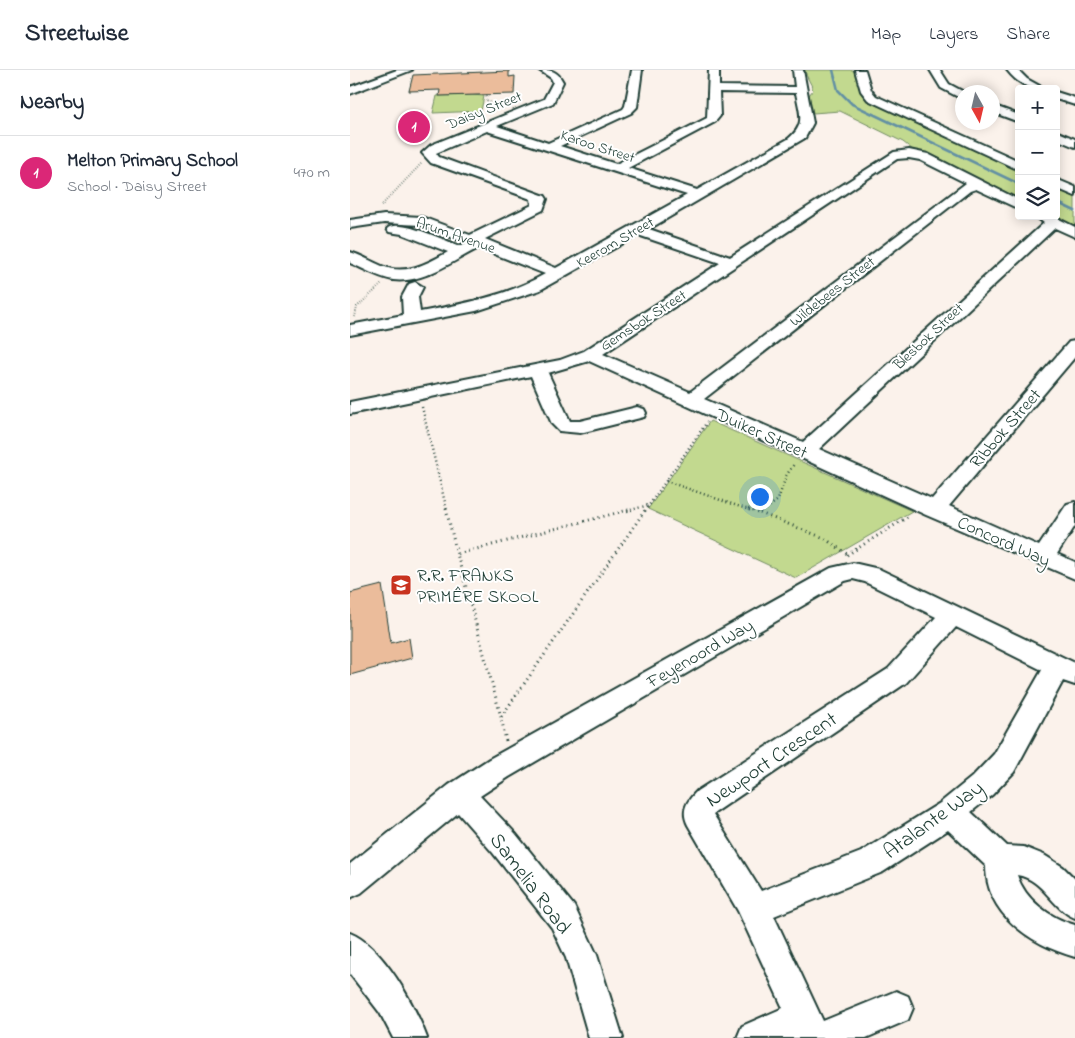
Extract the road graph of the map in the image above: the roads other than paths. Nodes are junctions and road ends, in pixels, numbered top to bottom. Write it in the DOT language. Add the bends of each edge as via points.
graph roads {
  1 [pos="407,70"];
  2 [pos="544,70"];
  3 [pos="638,70"];
  4 [pos="714,70"];
  5 [pos="798,70"];
  6 [pos="860,70"];
  7 [pos="936,70"];
  8 [pos="1012,70"];
  9 [pos="1032,85"];
  10 [pos="714,89"];
  11 [pos="801,90"];
  12 [pos="350,91"];
  13 [pos="955,92"];
  14 [pos="1060,96"];
  15 [pos="1075,102"];
  16 [pos="1000,111"];
  17 [pos="1015,117"];
  18 [pos="487,127"];
  19 [pos="1060,137"];
  20 [pos="1075,143"];
  21 [pos="549,147"];
  22 [pos="1015,164"];
  23 [pos="616,169"];
  24 [pos="976,184"];
  25 [pos="1060,185"];
  26 [pos="1075,192"];
  27 [pos="493,193"];
  28 [pos="699,195"];
  29 [pos="1015,203"];
  30 [pos="528,208"];
  31 [pos="1046,220"];
  32 [pos="1049,220"];
  33 [pos="484,224"];
  34 [pos="354,230"];
  35 [pos="636,230"];
  36 [pos="1075,233"];
  37 [pos="476,241"];
  38 [pos="459,251"];
  39 [pos="350,256"];
  40 [pos="731,262"];
  41 [pos="558,274"];
  42 [pos="415,287"];
  43 [pos="412,319"];
  44 [pos="352,326"];
  45 [pos="1075,346"];
  46 [pos="590,355"];
  47 [pos="538,369"];
  48 [pos="690,401"];
  49 [pos="350,408"];
  50 [pos="637,412"];
  51 [pos="804,452"];
  52 [pos="929,508"];
  53 [pos="1075,510"];
  54 [pos="1043,558"];
  55 [pos="1075,572"];
  56 [pos="952,615"];
  57 [pos="1066,671"];
  58 [pos="459,794"];
  59 [pos="950,812"];
  60 [pos="1001,860"];
  61 [pos="350,884"];
  62 [pos="1075,903"];
  63 [pos="755,910"];
  64 [pos="1075,941"];
  65 [pos="350,949"];
  66 [pos="896,1008"];
  67 [pos="814,1031"];
  68 [pos="410,1038"];
  69 [pos="606,1038"];
  70 [pos="754,1038"];
  1 -- 12 [label="street"];
  2 -- 18 [label="street, Daisy Street" via="555,76 558,82 551,99"];
  3 -- 21 [label="street" via="631,107 627,111"];
  4 -- 10 [label="street"];
  5 -- 11 [label="street, Keerom Street"];
  6 -- 22 [label="street" via="866,91 875,100"];
  7 -- 13 [label="street" via="945,86"];
  8 -- 9 [label="street" via="1018,78"];
  10 -- 11 [label="street"];
  10 -- 23 [label="street" via="714,116 708,123"];
  11 -- 28 [label="street, Keerom Street" via="807,124 801,135"];
  14 -- 15 [label="street"];
  16 -- 17 [label="street"];
  18 -- 21 [label="street, Karoo Street"];
  18 -- 30 [label="street, Daisy Street" via="435,148 430,151 430,157 536,196 541,203"];
  19 -- 20 [label="street"];
  21 -- 23 [label="street, Karoo Street"];
  23 -- 28 [label="street, Karoo Street"];
  24 -- 29 [label="street"];
  24 -- 40 [label="street, Gemsbok Street" via="924,157 904,154 891,157"];
  24 -- 48 [label="street, Wildebees Street" via="958,194"];
  25 -- 26 [label="street"];
  27 -- 30 [label="street"];
  28 -- 35 [label="street, Keerom Street"];
  30 -- 33 [label="street"];
  30 -- 37 [label="street"];
  31 -- 51 [label="street, Blesbok Street"];
  32 -- 36 [label="street"];
  34 -- 37 [label="street, Arum Avenue" via="380,219 422,221"];
  34 -- 38 [label="street" via="404,230"];
  35 -- 40 [label="street"];
  35 -- 41 [label="street, Keerom Street"];
  37 -- 38 [label="street"];
  37 -- 41 [label="street, Arum Avenue"];
  38 -- 39 [label="street" via="416,273 392,275"];
  40 -- 46 [label="street, Gemsbok Street"];
  41 -- 43 [label="street, Keerom Street" via="495,301"];
  42 -- 43 [label="street" via="410,297"];
  43 -- 44 [label="street, Keerom Street"];
  45 -- 52 [label="street, Ribbok Street"];
  46 -- 47 [label="street, Gemsbok Street"];
  46 -- 48 [label="street, Duiker Street"];
  47 -- 49 [label="street, Gemsbok Street"];
  47 -- 50 [label="street" via="566,427 580,427"];
  48 -- 51 [label="street, Duiker Street"];
  51 -- 52 [label="street, Duiker Street"];
  52 -- 54 [label="street, Concord Way"];
  53 -- 54 [label="street"];
  54 -- 55 [label="street, Concord Way"];
  56 -- 57 [label="street"];
  56 -- 58 [label="street, Feyenoord Way" via="850,563 833,577"];
  56 -- 63 [label="street, Newport Crescent" via="897,676 699,808 698,816 738,876"];
  57 -- 59 [label="street, Atalante Way" via="1004,763"];
  58 -- 61 [label="street, Feyenoord Way"];
  58 -- 69 [label="street, Samelia Road" via="504,843 563,917 581,954"];
  59 -- 60 [label="street"];
  59 -- 63 [label="street, Atalante Way" via="872,862"];
  60 -- 62 [label="street" via="1018,858 1032,863"];
  60 -- 64 [label="street" via="1001,878 1018,906 1050,934"];
  63 -- 67 [label="street, Newport Crescent"];
  65 -- 68 [label="street" via="400,1009"];
  66 -- 67 [label="street"];
  67 -- 70 [label="street"];
}
